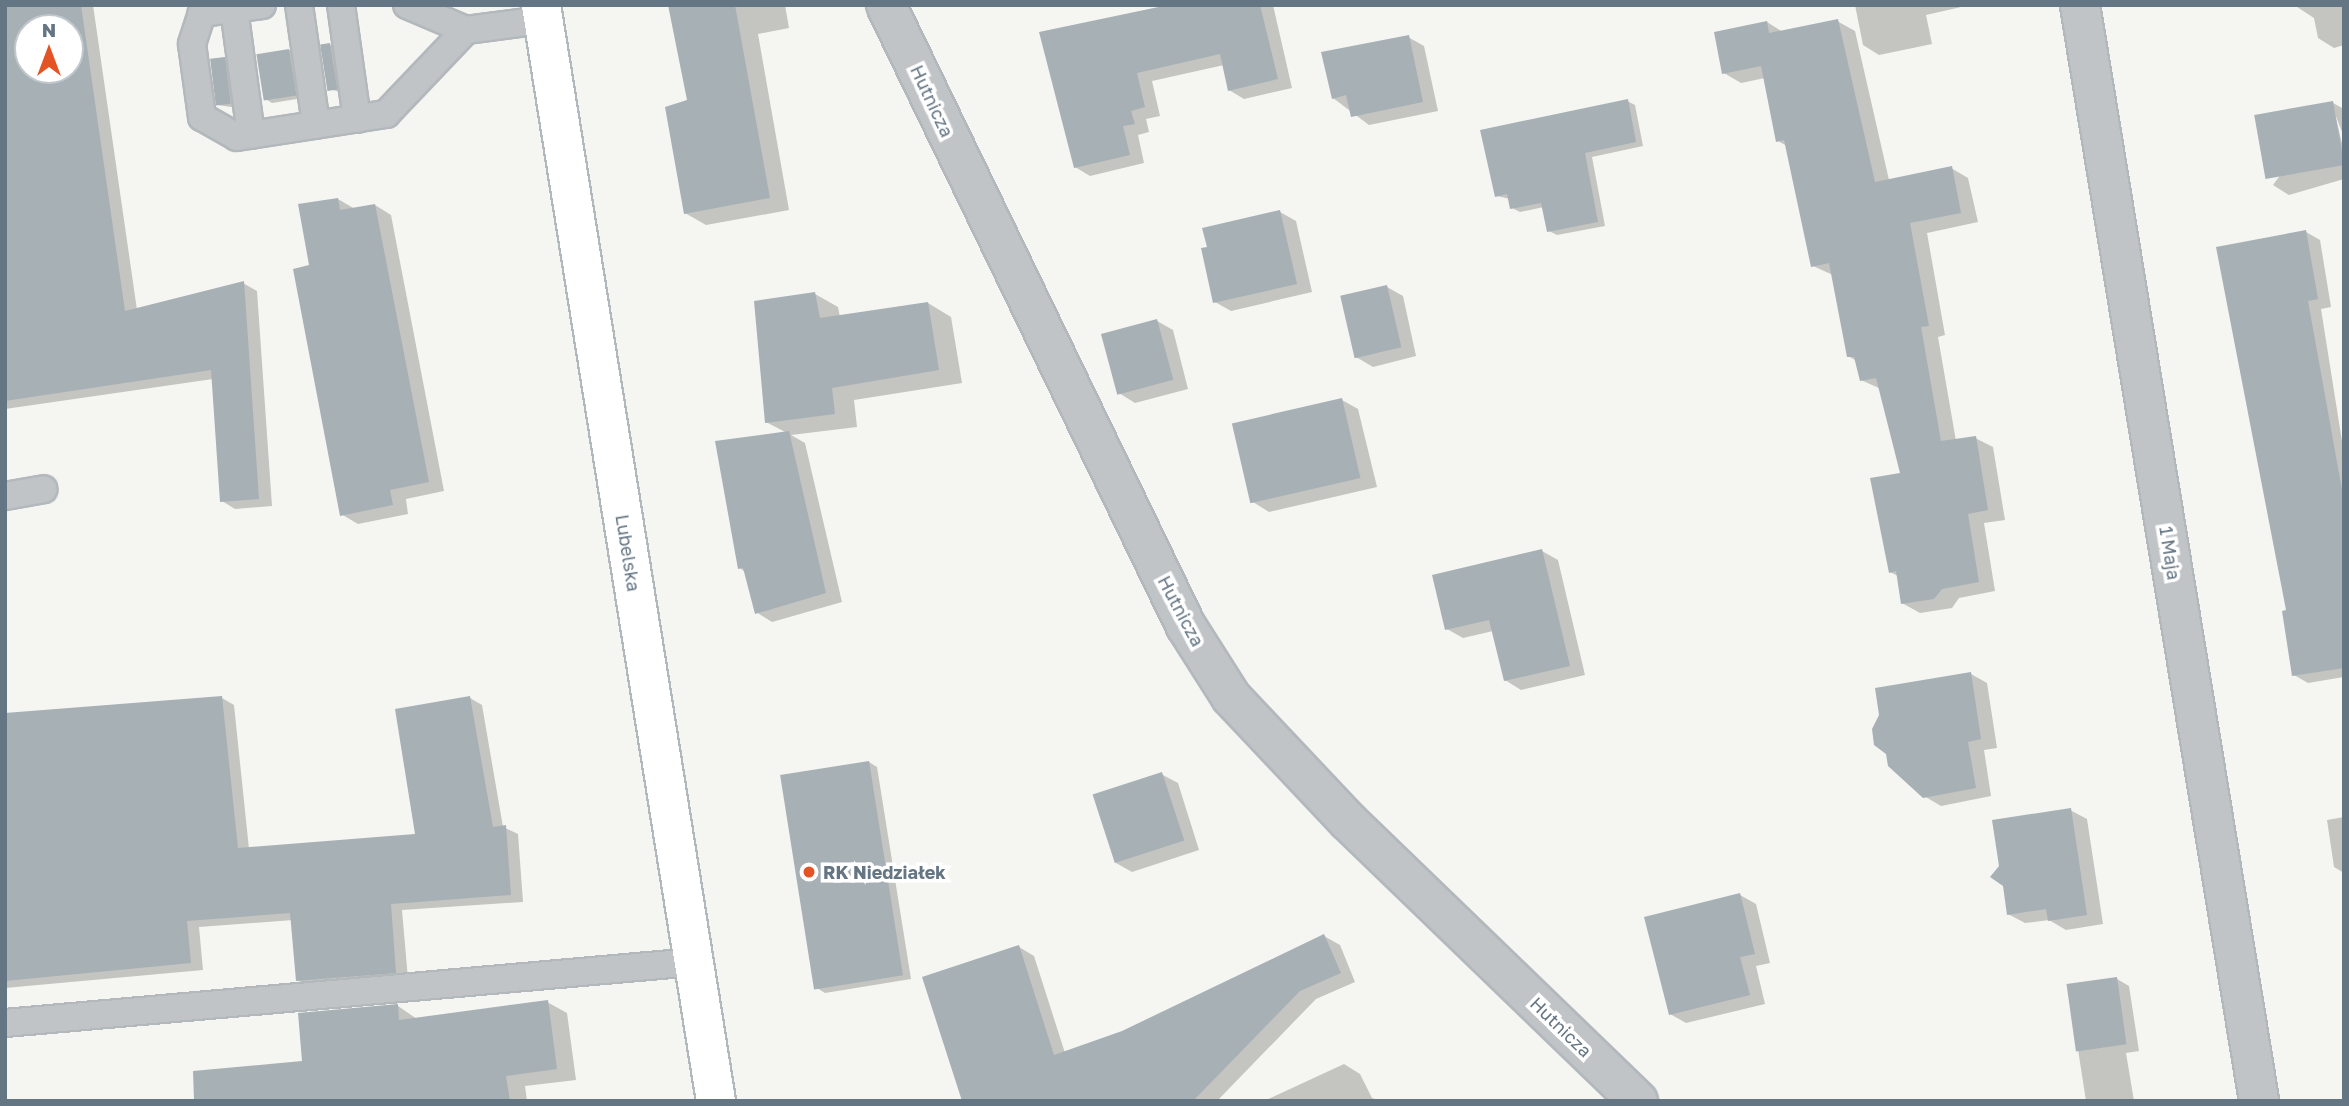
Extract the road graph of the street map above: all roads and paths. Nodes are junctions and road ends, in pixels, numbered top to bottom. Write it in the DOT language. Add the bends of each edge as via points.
graph roads {
  1 [pos="262,5"];
  2 [pos="299,5"];
  3 [pos="341,5"];
  4 [pos="407,5"];
  5 [pos="886,5"];
  6 [pos="2080,5"];
  7 [pos="234,9"];
  8 [pos="542,13"];
  9 [pos="466,30"];
  10 [pos="357,118"];
  11 [pos="316,125"];
  12 [pos="251,135"];
  13 [pos="43,489"];
  14 [pos="5,496"];
  15 [pos="694,962"];
  16 [pos="5,1023"];
  17 [pos="716,1101"];
  18 [pos="1638,1101"];
  19 [pos="2259,1101"];
  1 -- 7 [label="lane"];
  2 -- 11 [label="lane"];
  3 -- 10 [label="lane"];
  4 -- 9 [label="lane"];
  5 -- 18 [label="street, Hutnicza" via="1186,626 1231,697 1339,812"];
  6 -- 19 [label="street, 1 Maja"];
  7 -- 12 [label="lane"];
  7 -- 12 [label="lane" via="202,13 192,44 202,117 237,137"];
  8 -- 9 [label="lane"];
  8 -- 15 [label="main road, Lubelska"];
  9 -- 10 [label="lane" via="386,114"];
  10 -- 11 [label="lane"];
  11 -- 12 [label="lane"];
  13 -- 14 [label="lane"];
  15 -- 16 [label="lane"];
  15 -- 17 [label="main road, Lubelska"];
}
